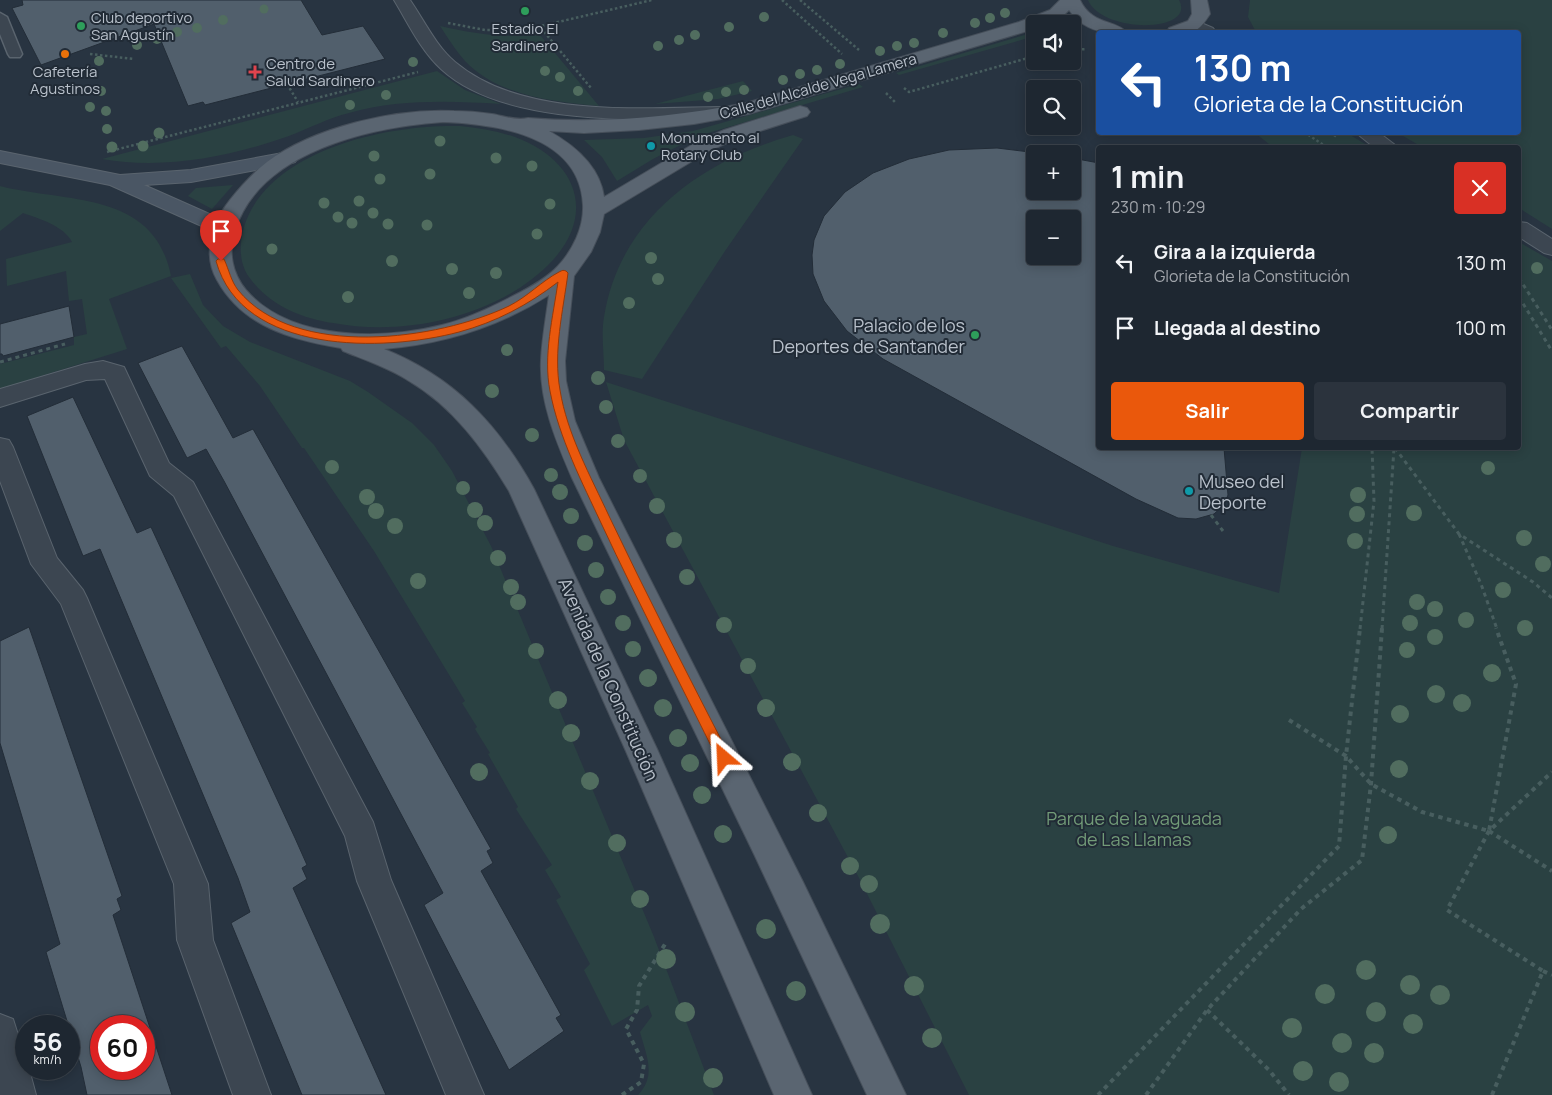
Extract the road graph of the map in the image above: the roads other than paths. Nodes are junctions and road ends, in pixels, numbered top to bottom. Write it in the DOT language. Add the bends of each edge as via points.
graph roads {
  1 [pos="402,0"];
  2 [pos="1071,0"];
  3 [pos="1201,1"];
  4 [pos="0,17"];
  5 [pos="1200,29"];
  6 [pos="1111,30"];
  7 [pos="1096,33"];
  8 [pos="1081,35"];
  9 [pos="16,54"];
  10 [pos="871,78"];
  11 [pos="898,83"];
  12 [pos="814,108"];
  13 [pos="725,113"];
  14 [pos="494,121"];
  15 [pos="1369,135"];
  16 [pos="1384,145"];
  17 [pos="0,156"];
  18 [pos="288,158"];
  19 [pos="116,180"];
  20 [pos="595,210"];
  21 [pos="224,229"];
  22 [pos="1521,229"];
  23 [pos="1552,248"];
  24 [pos="563,273"];
  25 [pos="336,339"];
  26 [pos="0,398"];
  27 [pos="0,447"];
  28 [pos="0,1032"];
  29 [pos="17,1095"];
  30 [pos="252,1095"];
  31 [pos="465,1095"];
  32 [pos="793,1095"];
  33 [pos="887,1095"];
  1 -- 13 [label="street" via="446,65 467,81 504,96 574,110 629,114"];
  2 -- 6 [label="main road" via="1081,14"];
  2 -- 10 [label="main road, Calle del Alcalde Vega Lamera" via="1056,14"];
  3 -- 5 [label="main road"];
  4 -- 9 [label="lane"];
  7 -- 8 [label="main road"];
  10 -- 11 [label="main road, Calle del Alcalde Vega Lamera"];
  10 -- 13 [label="main road, Calle del Alcalde Vega Lamera"];
  12 -- 20 [label="main road, Calle del Alcalde Vega Lamera" via="731,134 702,147"];
  13 -- 14 [label="main road, Calle del Alcalde Vega Lamera" via="578,128"];
  14 -- 18 [label="main road" via="443,116 389,121 336,135"];
  14 -- 20 [label="main road" via="536,133 569,153 589,179"];
  15 -- 16 [label="street"];
  17 -- 19 [label="main road"];
  18 -- 19 [label="main road" via="191,176"];
  18 -- 21 [label="main road" via="247,191"];
  19 -- 21 [label="main road"];
  20 -- 24 [label="main road" via="585,244"];
  21 -- 25 [label="main road" via="220,245 225,277 248,305 286,327"];
  22 -- 23 [label="street"];
  24 -- 25 [label="main road" via="514,307 458,329 397,340"];
  24 -- 33 [label="main road" via="552,361 557,403 573,450"];
  25 -- 32 [label="main road, Avenida de la Constitución" via="390,361 425,380 481,429 505,461 525,497 641,749"];
  26 -- 31 [label="street" via="85,372 103,369 115,373 159,468 184,490 361,833 374,881"];
  27 -- 30 [label="street" via="45,564 73,598 191,884 195,940"];
  28 -- 29 [label="street"];
}
